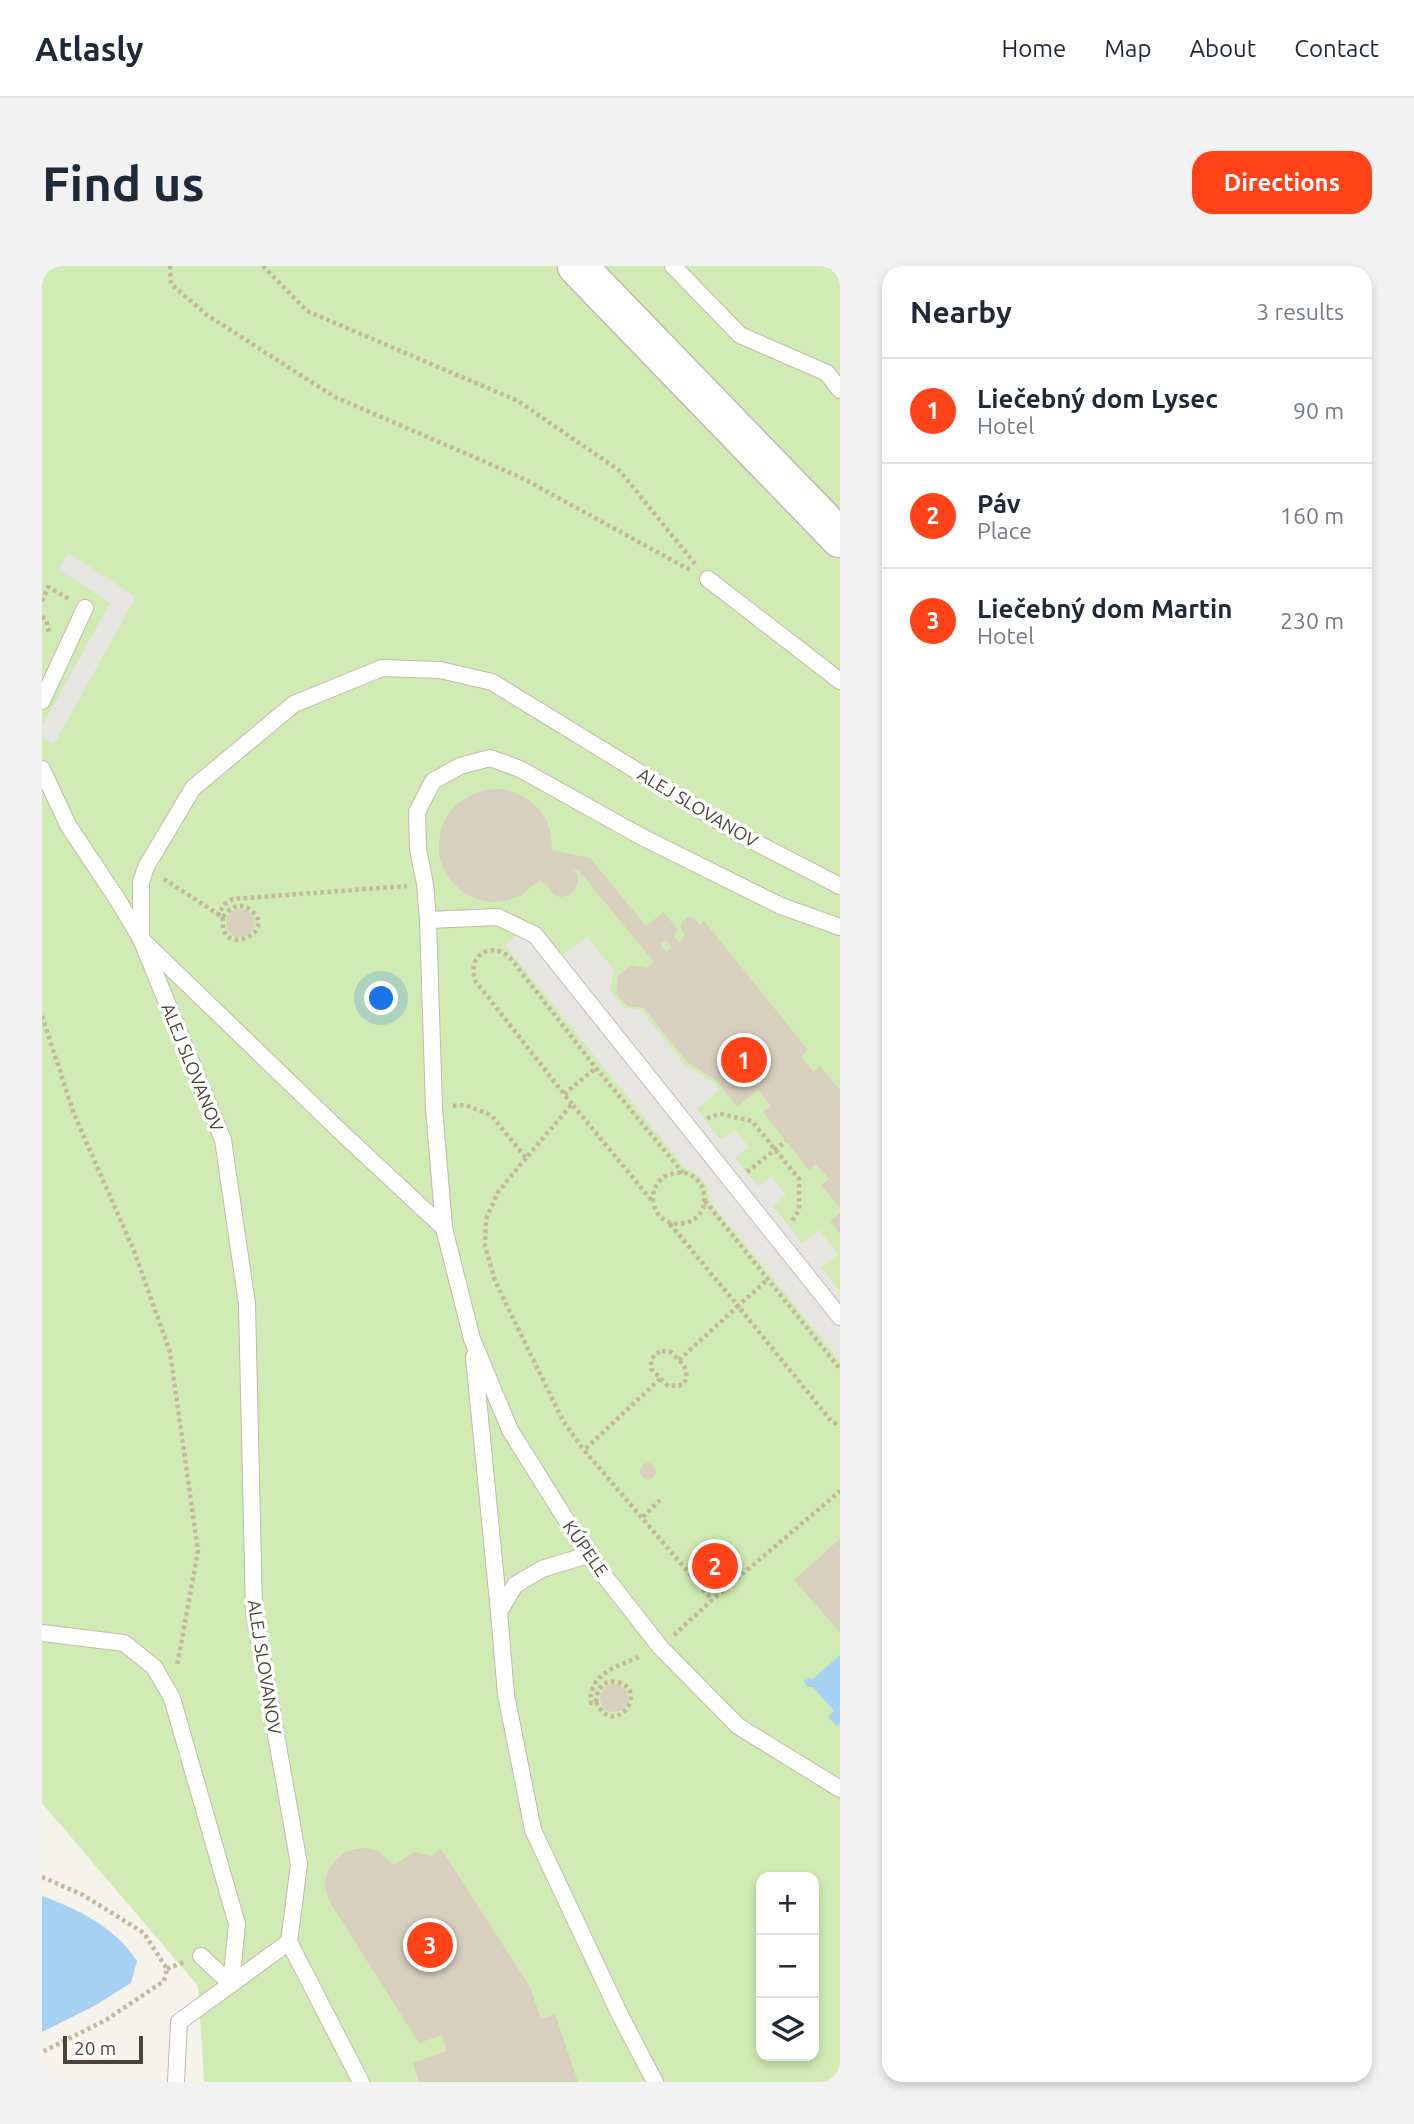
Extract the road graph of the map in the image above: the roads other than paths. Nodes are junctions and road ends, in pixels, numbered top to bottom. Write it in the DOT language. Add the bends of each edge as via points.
graph roads {
  1 [pos="577,266"];
  2 [pos="673,266"];
  3 [pos="840,390"];
  4 [pos="840,538"];
  5 [pos="708,579"];
  6 [pos="85,608"];
  7 [pos="840,681"];
  8 [pos="42,701"];
  9 [pos="42,769"];
  10 [pos="840,886"];
  11 [pos="428,920"];
  12 [pos="840,928"];
  13 [pos="141,939"];
  14 [pos="444,1228"];
  15 [pos="840,1317"];
  16 [pos="472,1339"];
  17 [pos="588,1555"];
  18 [pos="499,1612"];
  19 [pos="42,1633"];
  20 [pos="840,1789"];
  21 [pos="289,1942"];
  22 [pos="201,1955"];
  23 [pos="231,1984"];
  24 [pos="176,2082"];
  25 [pos="361,2082"];
  26 [pos="655,2082"];
  1 -- 4 [label="street"];
  2 -- 3 [label="lane" via="740,335 827,373"];
  5 -- 7 [label="lane"];
  6 -- 8 [label="lane"];
  9 -- 13 [label="lane" via="68,825"];
  10 -- 13 [label="lane, ALEJ SLOVANOV" via="744,836 492,682 440,670 382,668 294,705 193,788 146,867 141,882"];
  11 -- 12 [label="lane, KÚPELE" via="417,812 433,781 460,766 490,758 520,769 642,837 781,906"];
  11 -- 14 [label="lane, KÚPELE" via="434,1108"];
  11 -- 15 [label="lane" via="498,916 535,935"];
  13 -- 14 [label="lane"];
  13 -- 21 [label="lane, ALEJ SLOVANOV" via="223,1140 247,1304 254,1611 299,1864"];
  14 -- 16 [label="lane, KÚPELE"];
  16 -- 17 [label="lane, KÚPELE" via="510,1430"];
  16 -- 18 [label="lane"];
  17 -- 18 [label="lane" via="542,1569 515,1586"];
  17 -- 20 [label="lane, KÚPELE" via="661,1648 738,1726"];
  18 -- 26 [label="lane" via="506,1695 533,1830"];
  19 -- 23 [label="lane" via="124,1643 154,1667 172,1698 237,1924"];
  21 -- 23 [label="lane"];
  21 -- 25 [label="lane"];
  22 -- 23 [label="lane"];
  23 -- 24 [label="lane" via="179,2022"];
}
